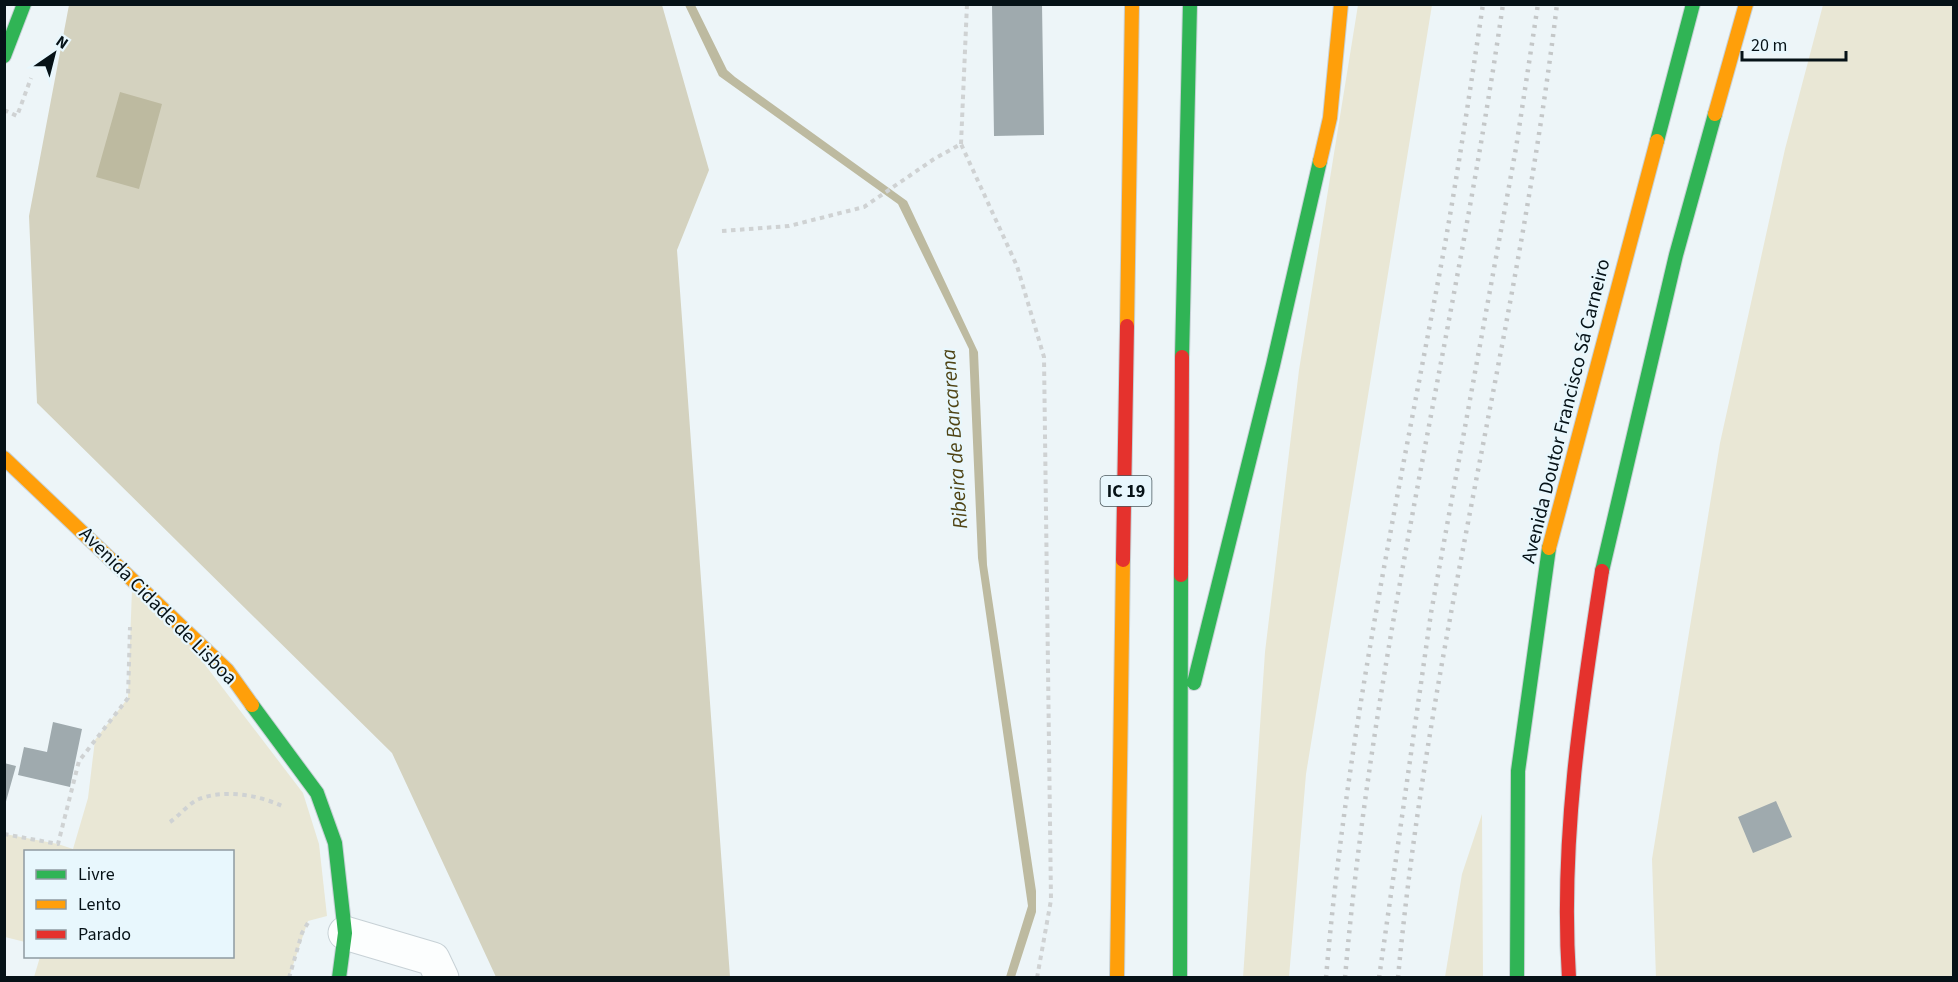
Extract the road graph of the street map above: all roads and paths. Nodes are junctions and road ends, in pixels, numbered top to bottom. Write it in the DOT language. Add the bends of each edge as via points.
graph roads {
  1 [pos="24,4"];
  2 [pos="967,4"];
  3 [pos="1132,4"];
  4 [pos="1190,4"];
  5 [pos="1341,4"];
  6 [pos="1693,4"];
  7 [pos="1746,4"];
  8 [pos="4,56"];
  9 [pos="961,144"];
  10 [pos="722,231"];
  11 [pos="4,458"];
  12 [pos="130,621"];
  13 [pos="1181,734"];
  14 [pos="286,807"];
  15 [pos="170,822"];
  16 [pos="4,834"];
  17 [pos="345,933"];
  18 [pos="289,978"];
  19 [pos="339,978"];
  20 [pos="442,978"];
  21 [pos="1037,978"];
  22 [pos="1117,978"];
  23 [pos="1180,978"];
  24 [pos="1517,978"];
  25 [pos="1569,978"];
  1 -- 8 [label="main road"];
  2 -- 9 [label="path"];
  3 -- 22 [label="main road, IC 19"];
  4 -- 13 [label="main road" via="1182,379"];
  5 -- 13 [label="main road" via="1330,118"];
  6 -- 24 [label="main road, Avenida Doutor Francisco Sá Carneiro" via="1550,544 1518,771"];
  7 -- 25 [label="main road" via="1676,255 1604,556 1577,732 1565,916"];
  9 -- 10 [label="path" via="867,204 789,226"];
  9 -- 21 [label="path" via="1017,266 1044,357 1051,900"];
  11 -- 17 [label="main road, Avenida Cidade de Lisboa" via="227,670 317,793 335,843"];
  12 -- 16 [label="path" via="128,698 79,761 58,844"];
  13 -- 23 [label="main road"];
  14 -- 15 [label="path" via="264,798 234,794 199,799"];
  17 -- 18 [label="path" via="308,921"];
  17 -- 19 [label="main road, Avenida Cidade de Lisboa"];
  17 -- 20 [label="street" via="433,959"];
}
